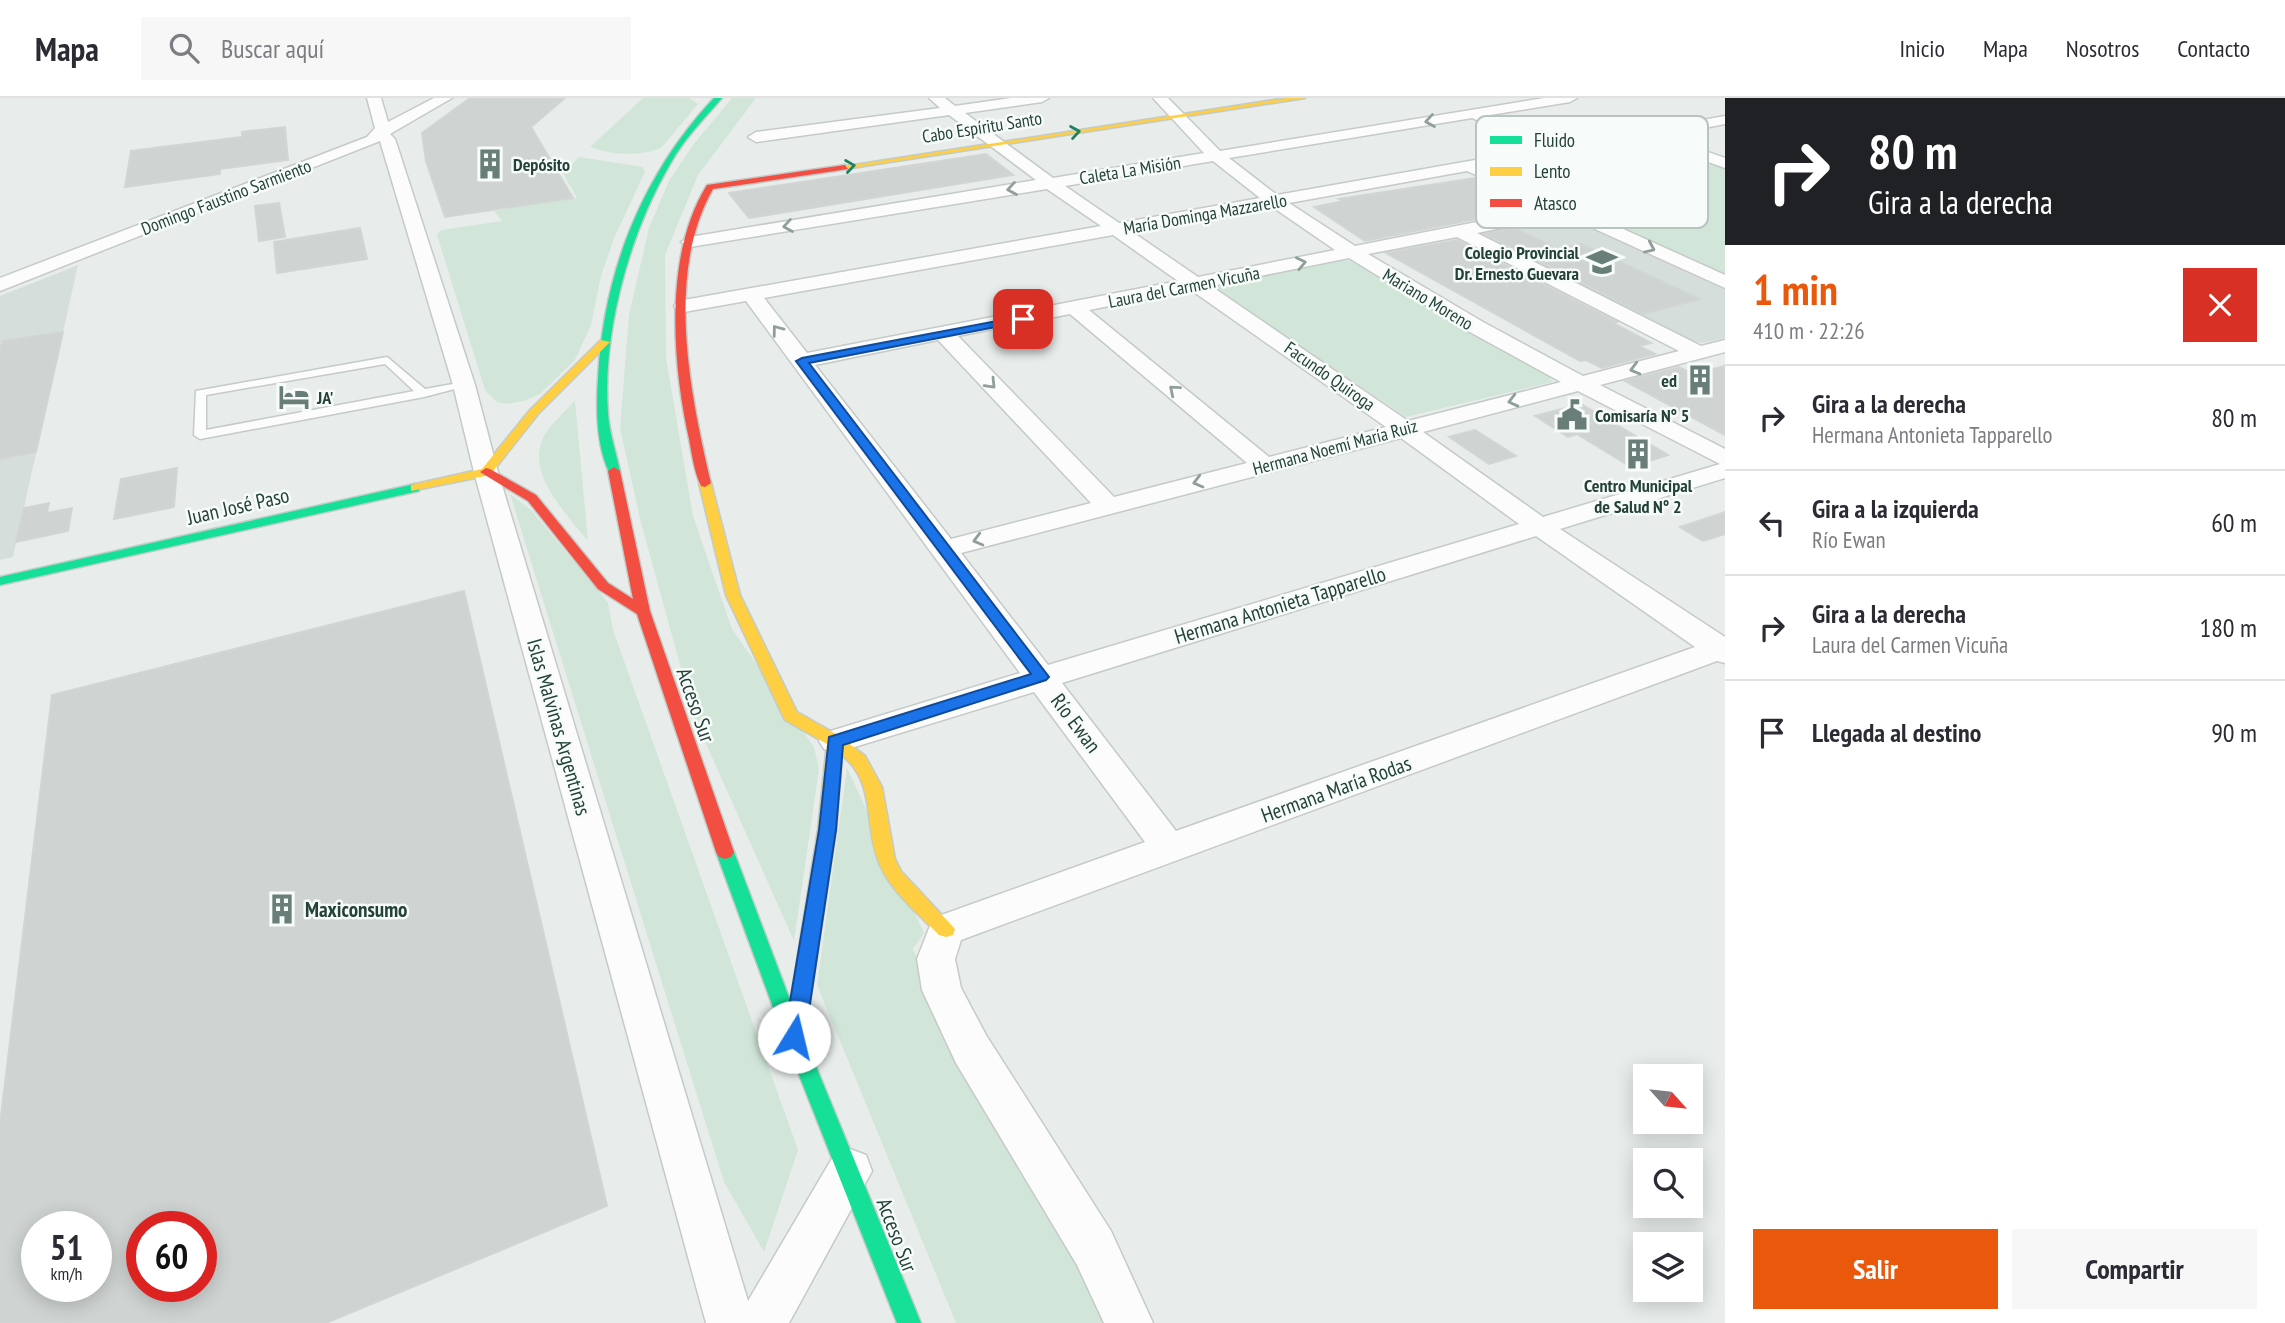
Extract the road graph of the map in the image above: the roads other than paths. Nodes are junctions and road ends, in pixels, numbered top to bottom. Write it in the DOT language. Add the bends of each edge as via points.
graph roads {
  1 [pos="374,98"];
  2 [pos="445,98"];
  3 [pos="718,98"];
  4 [pos="936,98"];
  5 [pos="1042,98"];
  6 [pos="1160,98"];
  7 [pos="1301,98"];
  8 [pos="1570,98"];
  9 [pos="1447,103"];
  10 [pos="955,110"];
  11 [pos="1473,113"];
  12 [pos="1174,116"];
  13 [pos="1480,116"];
  14 [pos="381,136"];
  15 [pos="756,137"];
  16 [pos="996,145"];
  17 [pos="1217,156"];
  18 [pos="1708,157"];
  19 [pos="1725,163"];
  20 [pos="1476,166"];
  21 [pos="1472,167"];
  22 [pos="1476,169"];
  23 [pos="1050,183"];
  24 [pos="1275,202"];
  25 [pos="1480,228"];
  26 [pos="1605,228"];
  27 [pos="1117,229"];
  28 [pos="1461,232"];
  29 [pos="690,242"];
  30 [pos="1352,253"];
  31 [pos="1725,282"];
  32 [pos="1198,284"];
  33 [pos="0,285"];
  34 [pos="752,296"];
  35 [pos="684,306"];
  36 [pos="1076,309"];
  37 [pos="944,334"];
  38 [pos="605,342"];
  39 [pos="1725,346"];
  40 [pos="1699,353"];
  41 [pos="802,361"];
  42 [pos="1579,384"];
  43 [pos="464,385"];
  44 [pos="424,394"];
  45 [pos="1404,429"];
  46 [pos="1725,458"];
  47 [pos="1264,465"];
  48 [pos="1725,470"];
  49 [pos="486,472"];
  50 [pos="1108,506"];
  51 [pos="1540,527"];
  52 [pos="945,548"];
  53 [pos="0,580"];
  54 [pos="643,611"];
  55 [pos="1723,650"];
  56 [pos="1041,677"];
  57 [pos="835,741"];
  58 [pos="1170,849"];
  59 [pos="947,929"];
  60 [pos="794,1037"];
  61 [pos="850,1171"];
  62 [pos="730,1323"];
  63 [pos="762,1323"];
  64 [pos="909,1323"];
  65 [pos="1129,1323"];
  1 -- 14 [label="street, Islas Malvinas Argentinas"];
  2 -- 14 [label="street, Domingo Faustino Sarmiento"];
  3 -- 38 [label="street, Acceso Sur" via="678,145 637,219 616,283"];
  4 -- 10 [label="street, Facundo Quiroga"];
  5 -- 10 [label="street"];
  6 -- 12 [label="street, Mariano Moreno"];
  7 -- 12 [label="street, Cabo Espíritu Santo"];
  8 -- 11 [label="street, Caleta La Misión"];
  9 -- 11 [label="street"];
  10 -- 15 [label="street"];
  10 -- 16 [label="street, Facundo Quiroga"];
  11 -- 13 [label="street"];
  11 -- 17 [label="street, Caleta La Misión, one-way"];
  16 -- 12 [label="street, Cabo Espíritu Santo, one-way"];
  12 -- 17 [label="street, Mariano Moreno"];
  14 -- 33 [label="street, Domingo Faustino Sarmiento"];
  14 -- 43 [label="street, Islas Malvinas Argentinas" via="387,139"];
  16 -- 23 [label="street, Facundo Quiroga"];
  29 -- 16 [label="street, Cabo Espíritu Santo, one-way" via="698,203 710,187"];
  17 -- 23 [label="street, Caleta La Misión"];
  17 -- 24 [label="street, Mariano Moreno"];
  18 -- 19 [label="street"];
  20 -- 21 [label="street, María Dominga Mazzarello"];
  21 -- 22 [label="street"];
  21 -- 24 [label="street, María Dominga Mazzarello"];
  23 -- 27 [label="street, Facundo Quiroga"];
  23 -- 29 [label="street, Caleta La Misión, one-way"];
  24 -- 27 [label="street, María Dominga Mazzarello"];
  24 -- 30 [label="street, Mariano Moreno"];
  25 -- 28 [label="street, Laura del Carmen Vicuña"];
  26 -- 31 [label="street, one-way"];
  27 -- 32 [label="street, Facundo Quiroga"];
  27 -- 34 [label="street, María Dominga Mazzarello"];
  28 -- 30 [label="street, Laura del Carmen Vicuña"];
  28 -- 40 [label="street"];
  29 -- 35 [label="street" via="682,275"];
  32 -- 30 [label="street, Laura del Carmen Vicuña, one-way"];
  30 -- 42 [label="street, Mariano Moreno"];
  32 -- 36 [label="street, Laura del Carmen Vicuña"];
  32 -- 45 [label="street, Facundo Quiroga"];
  34 -- 35 [label="street, María Dominga Mazzarello"];
  41 -- 34 [label="street, Río Ewan, one-way"];
  35 -- 57 [label="street" via="686,388 712,520 733,595 790,716"];
  36 -- 37 [label="street, Laura del Carmen Vicuña"];
  47 -- 36 [label="street, one-way"];
  37 -- 41 [label="street, Laura del Carmen Vicuña"];
  37 -- 50 [label="street, one-way"];
  38 -- 49 [label="street" via="534,412"];
  38 -- 54 [label="street, Acceso Sur" via="602,414"];
  39 -- 40 [label="street, Hermana Noemí María Ruiz"];
  40 -- 42 [label="street, Hermana Noemí María Ruiz, one-way"];
  41 -- 52 [label="street, Río Ewan"];
  42 -- 45 [label="street, Hermana Noemí María Ruiz, one-way"];
  42 -- 46 [label="street, Mariano Moreno"];
  43 -- 44 [label="lane"];
  43 -- 49 [label="street, Islas Malvinas Argentinas"];
  44 -- 44 [label="lane" via="239,428 200,435 200,393 387,360"];
  45 -- 47 [label="street, Hermana Noemí María Ruiz"];
  45 -- 51 [label="street, Facundo Quiroga"];
  47 -- 50 [label="street, Hermana Noemí María Ruiz, one-way"];
  48 -- 51 [label="street, Hermana Antonieta Tapparello"];
  49 -- 53 [label="street, Juan José Paso"];
  49 -- 54 [label="street" via="533,498 603,586"];
  49 -- 62 [label="street, Islas Malvinas Argentinas"];
  50 -- 52 [label="street, Hermana Noemí María Ruiz, one-way"];
  51 -- 55 [label="street, Facundo Quiroga"];
  51 -- 56 [label="street, Hermana Antonieta Tapparello"];
  52 -- 56 [label="street, Río Ewan"];
  54 -- 60 [label="street, Acceso Sur" via="731,870"];
  55 -- 58 [label="street, Hermana María Rodas"];
  56 -- 57 [label="street, Hermana Antonieta Tapparello"];
  56 -- 58 [label="street, Río Ewan"];
  57 -- 59 [label="street" via="859,760 874,787 886,859 895,876"];
  57 -- 60 [label="street" via="827,830"];
  58 -- 59 [label="street, Hermana María Rodas"];
  59 -- 65 [label="street" via="936,959 942,990 971,1049 1094,1248"];
  60 -- 61 [label="street, Acceso Sur"];
  61 -- 63 [label="street"];
  61 -- 64 [label="street, Acceso Sur"];
}
